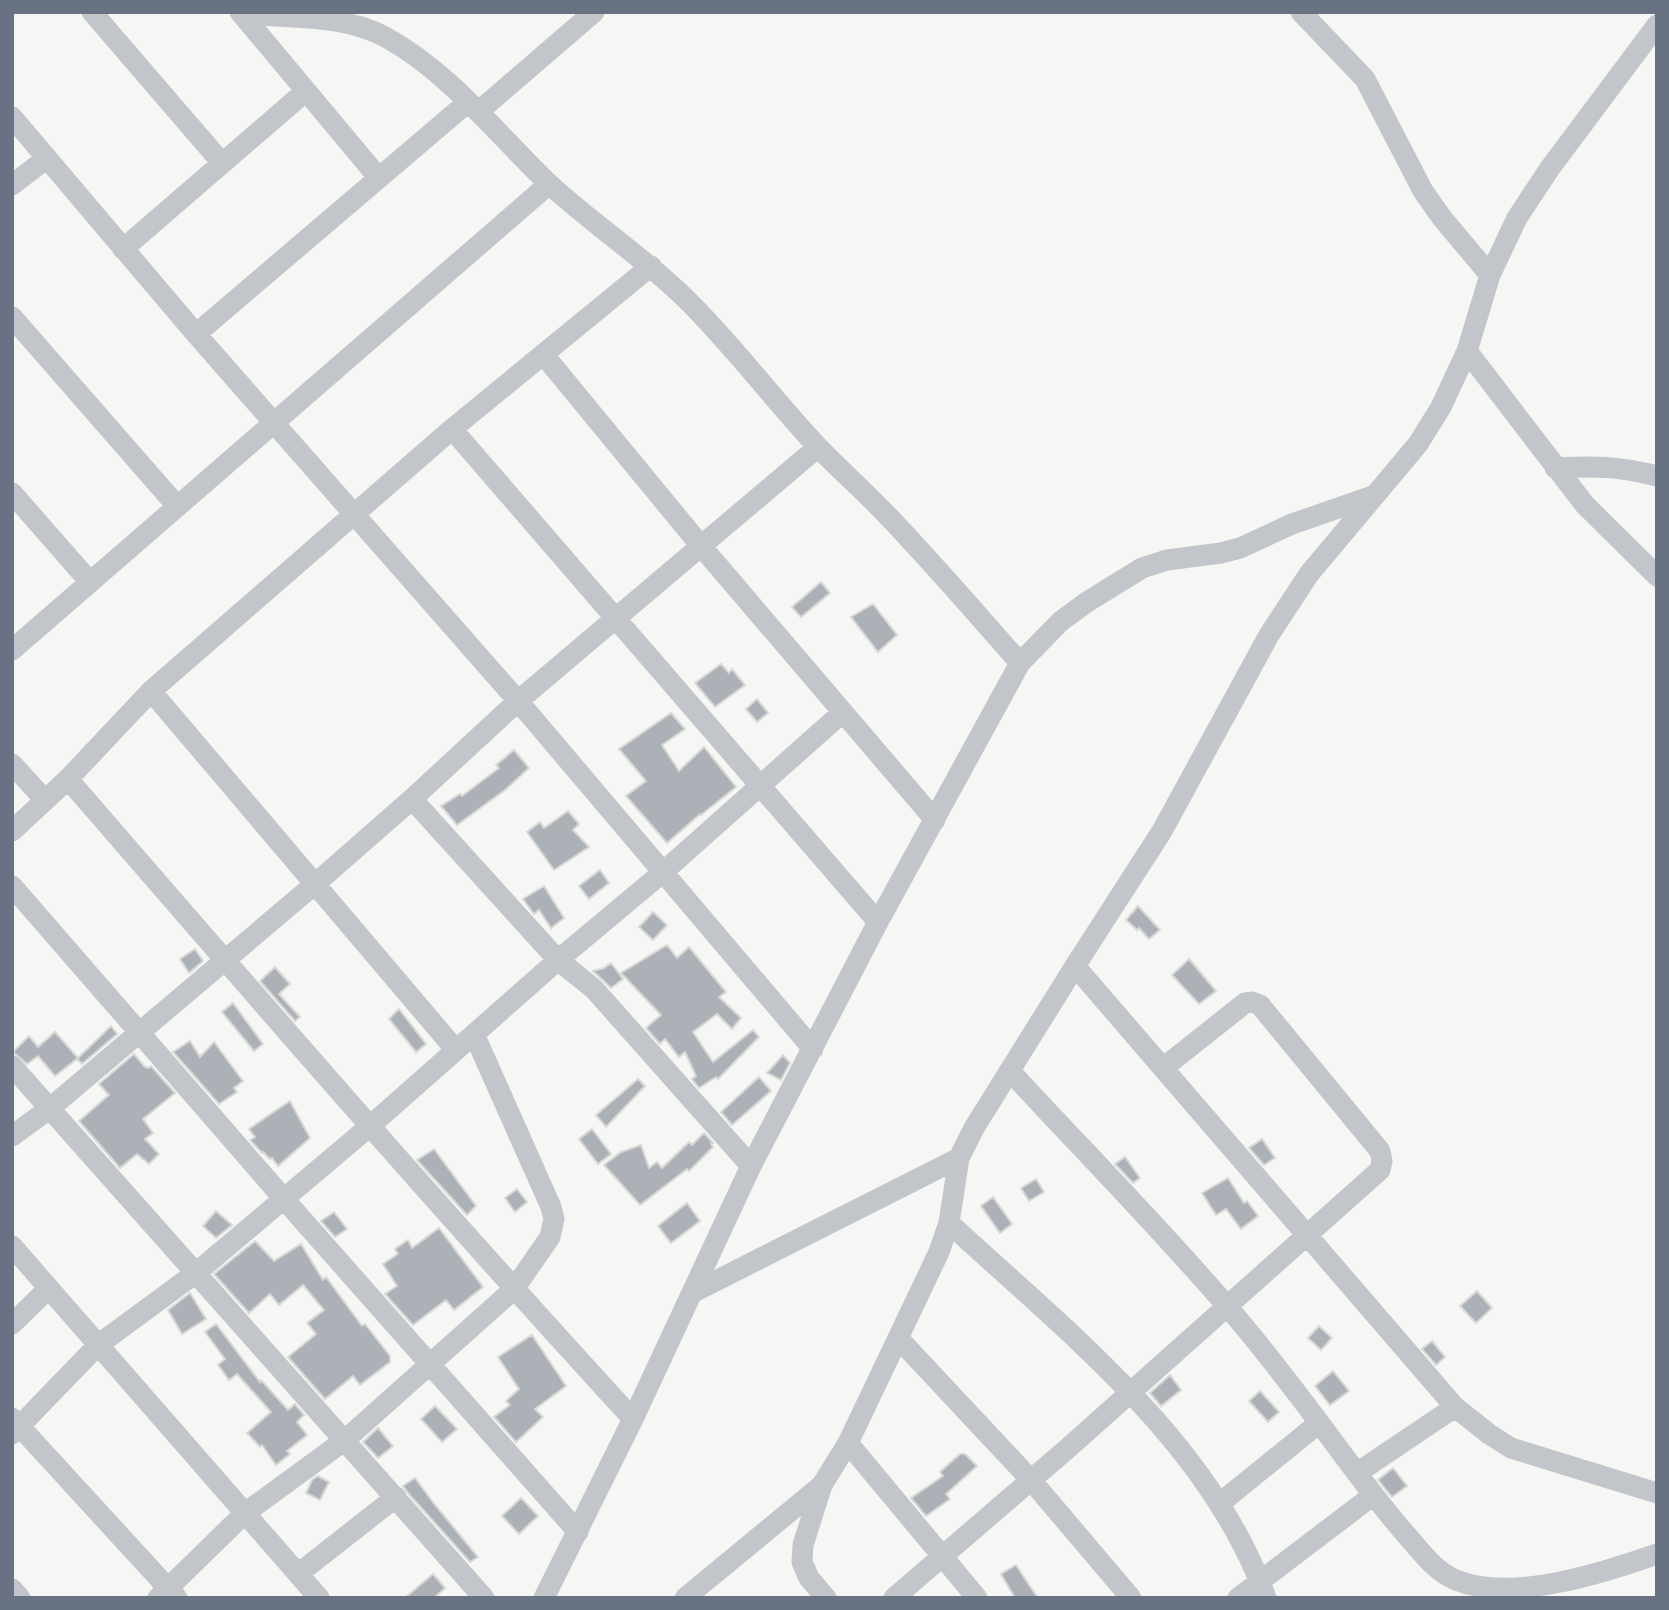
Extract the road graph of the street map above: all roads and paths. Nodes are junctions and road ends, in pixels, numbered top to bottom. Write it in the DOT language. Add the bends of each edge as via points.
graph roads {
  1 [pos="92,12"];
  2 [pos="594,12"];
  3 [pos="1301,12"];
  4 [pos="241,13"];
  5 [pos="1657,25"];
  6 [pos="306,91"];
  7 [pos="473,107"];
  8 [pos="12,117"];
  9 [pos="47,158"];
  10 [pos="222,163"];
  11 [pos="378,177"];
  12 [pos="12,184"];
  13 [pos="549,184"];
  14 [pos="123,250"];
  15 [pos="651,266"];
  16 [pos="1490,275"];
  17 [pos="12,317"];
  18 [pos="196,334"];
  19 [pos="1467,351"];
  20 [pos="543,354"];
  21 [pos="274,422"];
  22 [pos="452,429"];
  23 [pos="818,447"];
  24 [pos="1555,468"];
  25 [pos="1657,476"];
  26 [pos="12,493"];
  27 [pos="1375,495"];
  28 [pos="177,506"];
  29 [pos="353,514"];
  30 [pos="701,546"];
  31 [pos="1657,576"];
  32 [pos="90,582"];
  33 [pos="615,619"];
  34 [pos="12,650"];
  35 [pos="1020,663"];
  36 [pos="150,691"];
  37 [pos="518,701"];
  38 [pos="843,712"];
  39 [pos="12,764"];
  40 [pos="68,779"];
  41 [pos="760,786"];
  42 [pos="412,799"];
  43 [pos="45,800"];
  44 [pos="935,820"];
  45 [pos="12,831"];
  46 [pos="662,873"];
  47 [pos="315,884"];
  48 [pos="12,886"];
  49 [pos="878,922"];
  50 [pos="558,960"];
  51 [pos="225,961"];
  52 [pos="1075,965"];
  53 [pos="139,1033"];
  54 [pos="474,1034"];
  55 [pos="456,1049"];
  56 [pos="813,1049"];
  57 [pos="12,1066"];
  58 [pos="1163,1068"];
  59 [pos="1010,1071"];
  60 [pos="49,1109"];
  61 [pos="370,1126"];
  62 [pos="12,1136"];
  63 [pos="959,1158"];
  64 [pos="751,1166"];
  65 [pos="284,1199"];
  66 [pos="949,1223"];
  67 [pos="1306,1234"];
  68 [pos="12,1246"];
  69 [pos="197,1272"];
  70 [pos="49,1288"];
  71 [pos="514,1289"];
  72 [pos="692,1293"];
  73 [pos="1226,1306"];
  74 [pos="12,1324"];
  75 [pos="899,1339"];
  76 [pos="98,1345"];
  77 [pos="430,1364"];
  78 [pos="1131,1392"];
  79 [pos="1455,1407"];
  80 [pos="633,1419"];
  81 [pos="1319,1423"];
  82 [pos="15,1426"];
  83 [pos="345,1440"];
  84 [pos="848,1443"];
  85 [pos="1356,1473"];
  86 [pos="1031,1480"];
  87 [pos="822,1485"];
  88 [pos="1657,1493"];
  89 [pos="1372,1496"];
  90 [pos="396,1497"];
  91 [pos="1219,1504"];
  92 [pos="245,1513"];
  93 [pos="578,1532"];
  94 [pos="1657,1554"];
  95 [pos="942,1557"];
  96 [pos="298,1574"];
  97 [pos="12,1589"];
  98 [pos="1263,1589"];
  99 [pos="168,1594"];
  100 [pos="20,1598"];
  101 [pos="319,1598"];
  102 [pos="484,1598"];
  103 [pos="544,1598"];
  104 [pos="685,1598"];
  105 [pos="826,1598"];
  106 [pos="894,1598"];
  107 [pos="977,1598"];
  108 [pos="1131,1598"];
  109 [pos="1238,1598"];
  1 -- 10 [label="street"];
  2 -- 7 [label="street"];
  3 -- 16 [label="street" via="1364,79 1423,191"];
  4 -- 6 [label="street"];
  4 -- 7 [label="street" via="358,26 385,36 413,53"];
  5 -- 16 [label="street" via="1550,168 1517,218"];
  6 -- 10 [label="street"];
  6 -- 11 [label="street"];
  7 -- 11 [label="street"];
  7 -- 13 [label="street"];
  8 -- 9 [label="street"];
  9 -- 12 [label="street"];
  9 -- 14 [label="street"];
  10 -- 14 [label="street"];
  11 -- 18 [label="street"];
  13 -- 15 [label="street"];
  13 -- 21 [label="street"];
  14 -- 18 [label="street"];
  15 -- 20 [label="street"];
  15 -- 23 [label="street" via="734,347"];
  16 -- 19 [label="street"];
  17 -- 28 [label="street"];
  18 -- 21 [label="street"];
  19 -- 24 [label="street"];
  19 -- 27 [label="street" via="1418,444"];
  20 -- 22 [label="street"];
  20 -- 30 [label="street"];
  21 -- 28 [label="street"];
  21 -- 29 [label="street"];
  22 -- 29 [label="street"];
  22 -- 33 [label="street"];
  23 -- 30 [label="street"];
  23 -- 35 [label="street" via="905,534"];
  24 -- 25 [label="street" via="1602,465"];
  24 -- 31 [label="street" via="1585,505"];
  26 -- 32 [label="street"];
  27 -- 35 [label="street" via="1240,548 1167,559 1142,568 1061,621"];
  27 -- 52 [label="street" via="1309,574 1269,635 1162,831"];
  28 -- 32 [label="street"];
  29 -- 36 [label="street"];
  29 -- 37 [label="street"];
  30 -- 33 [label="street"];
  30 -- 38 [label="street"];
  32 -- 34 [label="street"];
  33 -- 37 [label="street"];
  33 -- 41 [label="street"];
  35 -- 44 [label="street"];
  36 -- 40 [label="street"];
  36 -- 47 [label="street"];
  37 -- 42 [label="street"];
  37 -- 46 [label="street"];
  38 -- 41 [label="street"];
  38 -- 44 [label="street"];
  39 -- 43 [label="street"];
  40 -- 43 [label="street"];
  40 -- 51 [label="street"];
  41 -- 46 [label="street"];
  41 -- 49 [label="street"];
  42 -- 47 [label="street"];
  42 -- 50 [label="street"];
  43 -- 45 [label="street"];
  44 -- 49 [label="street"];
  46 -- 50 [label="street"];
  46 -- 56 [label="street"];
  47 -- 51 [label="street"];
  47 -- 55 [label="street"];
  48 -- 53 [label="street"];
  49 -- 56 [label="street"];
  50 -- 54 [label="street"];
  50 -- 64 [label="street" via="594,989"];
  51 -- 53 [label="street"];
  51 -- 61 [label="street"];
  52 -- 58 [label="street"];
  52 -- 59 [label="street"];
  53 -- 60 [label="street"];
  53 -- 65 [label="street"];
  54 -- 55 [label="street"];
  54 -- 71 [label="street" via="554,1219 550,1237"];
  55 -- 61 [label="street"];
  56 -- 64 [label="street"];
  57 -- 60 [label="street"];
  58 -- 67 [label="street"];
  58 -- 67 [label="street" via="1245,1003 1260,1005 1380,1150 1380,1170"];
  59 -- 63 [label="street"];
  59 -- 73 [label="street"];
  60 -- 62 [label="street"];
  60 -- 69 [label="street"];
  61 -- 65 [label="street"];
  61 -- 71 [label="street"];
  63 -- 66 [label="street"];
  63 -- 72 [label="street"];
  64 -- 72 [label="street"];
  65 -- 69 [label="street"];
  65 -- 77 [label="street"];
  66 -- 75 [label="street"];
  66 -- 78 [label="street"];
  67 -- 73 [label="street"];
  67 -- 79 [label="street"];
  68 -- 70 [label="street"];
  69 -- 76 [label="street"];
  69 -- 83 [label="street"];
  70 -- 74 [label="street"];
  70 -- 76 [label="street"];
  71 -- 77 [label="street"];
  71 -- 80 [label="street"];
  72 -- 80 [label="street"];
  73 -- 78 [label="street"];
  73 -- 81 [label="street"];
  75 -- 84 [label="street"];
  75 -- 86 [label="street"];
  76 -- 82 [label="street"];
  76 -- 92 [label="street"];
  77 -- 83 [label="street"];
  77 -- 93 [label="street"];
  78 -- 86 [label="street"];
  78 -- 91 [label="street"];
  79 -- 85 [label="street"];
  79 -- 88 [label="street" via="1511,1448"];
  80 -- 93 [label="street"];
  81 -- 85 [label="street"];
  81 -- 91 [label="street"];
  82 -- 99 [label="street"];
  83 -- 90 [label="street"];
  83 -- 92 [label="street"];
  84 -- 87 [label="street"];
  84 -- 95 [label="street"];
  85 -- 89 [label="street"];
  86 -- 95 [label="street"];
  86 -- 108 [label="street"];
  87 -- 104 [label="street"];
  87 -- 105 [label="street" via="802,1562"];
  89 -- 94 [label="street" via="1426,1557 1452,1579 1472,1586 1492,1589 1577,1579"];
  89 -- 98 [label="street"];
  90 -- 96 [label="street"];
  90 -- 102 [label="street"];
  91 -- 98 [label="street"];
  92 -- 96 [label="street"];
  92 -- 99 [label="street"];
  93 -- 103 [label="street"];
  95 -- 106 [label="street"];
  95 -- 107 [label="street"];
  96 -- 101 [label="street"];
  97 -- 100 [label="street"];
  98 -- 109 [label="street"];
}
